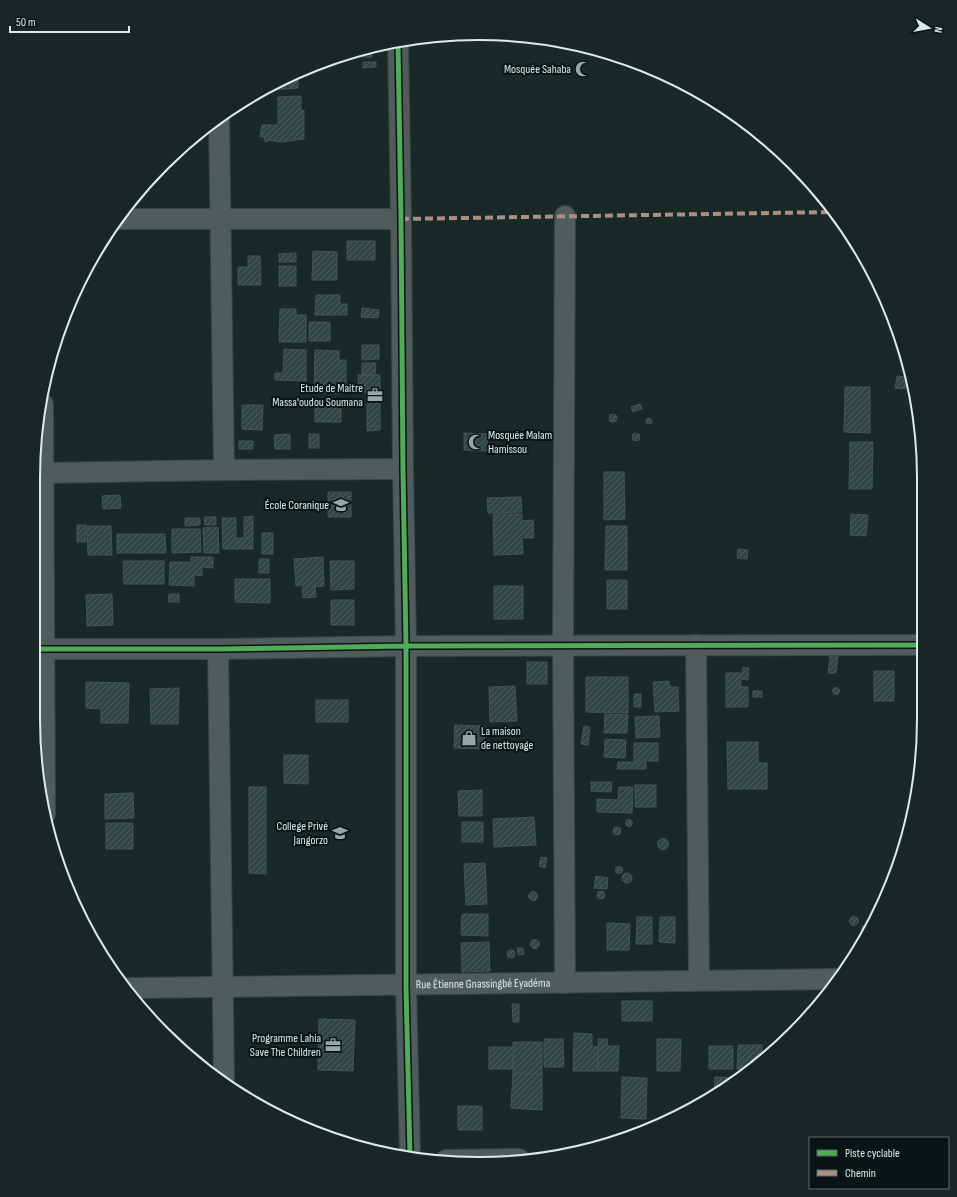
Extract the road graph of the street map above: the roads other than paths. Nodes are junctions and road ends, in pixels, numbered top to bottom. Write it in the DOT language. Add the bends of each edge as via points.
graph roads {
  1 [pos="398,47"];
  2 [pos="219,126"];
  3 [pos="565,216"];
  4 [pos="126,219"];
  5 [pos="220,219"];
  6 [pos="401,219"];
  7 [pos="43,431"];
  8 [pos="403,469"];
  9 [pos="224,470"];
  10 [pos="43,473"];
  11 [pos="40,605"];
  12 [pos="696,645"];
  13 [pos="917,645"];
  14 [pos="406,646"];
  15 [pos="563,646"];
  16 [pos="218,648"];
  17 [pos="40,649"];
  18 [pos="40,676"];
  19 [pos="43,771"];
  20 [pos="830,979"];
  21 [pos="699,980"];
  22 [pos="566,983"];
  23 [pos="406,986"];
  24 [pos="223,987"];
  25 [pos="133,988"];
  26 [pos="224,1075"];
  27 [pos="410,1151"];
  1 -- 6 [label="street"];
  2 -- 5 [label="street"];
  3 -- 15 [label="street"];
  4 -- 5 [label="street"];
  5 -- 6 [label="street"];
  5 -- 9 [label="street"];
  6 -- 8 [label="street"];
  7 -- 10 [label="street"];
  8 -- 9 [label="street"];
  8 -- 14 [label="street"];
  9 -- 10 [label="street"];
  10 -- 11 [label="street"];
  12 -- 13 [label="street"];
  12 -- 15 [label="street"];
  12 -- 21 [label="street"];
  14 -- 15 [label="street"];
  14 -- 16 [label="street"];
  14 -- 23 [label="street"];
  15 -- 22 [label="street"];
  16 -- 17 [label="street"];
  16 -- 24 [label="street"];
  18 -- 19 [label="street"];
  20 -- 21 [label="street, Rue Étienne Gnassingbé Eyadéma"];
  21 -- 22 [label="street, Rue Étienne Gnassingbé Eyadéma"];
  22 -- 23 [label="street, Rue Étienne Gnassingbé Eyadéma"];
  23 -- 24 [label="street, Rue Étienne Gnassingbé Eyadéma"];
  23 -- 27 [label="street"];
  24 -- 25 [label="street, Rue Étienne Gnassingbé Eyadéma"];
  24 -- 26 [label="street"];
}
